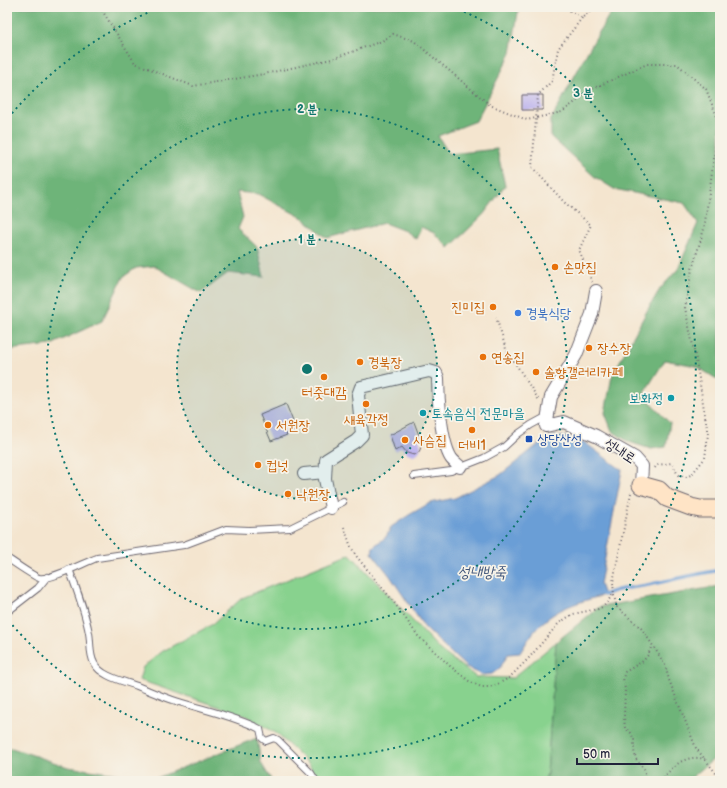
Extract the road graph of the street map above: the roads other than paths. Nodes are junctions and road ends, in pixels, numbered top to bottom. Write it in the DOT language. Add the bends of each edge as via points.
graph roads {
  1 [pos="596,291"];
  2 [pos="546,426"];
  3 [pos="460,467"];
  4 [pos="325,472"];
  5 [pos="304,474"];
  6 [pos="414,476"];
  7 [pos="637,486"];
  8 [pos="343,502"];
  9 [pos="331,508"];
  10 [pos="720,509"];
  11 [pos="7,558"];
  12 [pos="68,570"];
  13 [pos="47,577"];
  14 [pos="7,612"];
  15 [pos="316,781"];
  1 -- 2 [label="street" via="592,314 576,355 551,397"];
  2 -- 3 [label="lane" via="542,419 518,434 504,447"];
  2 -- 7 [label="street, 성내로" via="564,422 635,458 642,466"];
  3 -- 4 [label="street" via="451,458 446,447 440,414 438,378 436,373 429,371 361,387 358,395 362,435 326,460"];
  3 -- 6 [label="lane"];
  4 -- 5 [label="street"];
  4 -- 9 [label="street"];
  7 -- 10 [label="street" via="659,490 667,498 691,507"];
  8 -- 9 [label="lane"];
  9 -- 12 [label="lane" via="290,528 226,529 184,545 114,554 87,561"];
  11 -- 13 [label="lane" via="39,578"];
  12 -- 13 [label="lane"];
  12 -- 15 [label="lane" via="90,634 94,664 121,680 159,696 260,729 262,738 278,740"];
  13 -- 14 [label="lane" via="38,588"];
}
